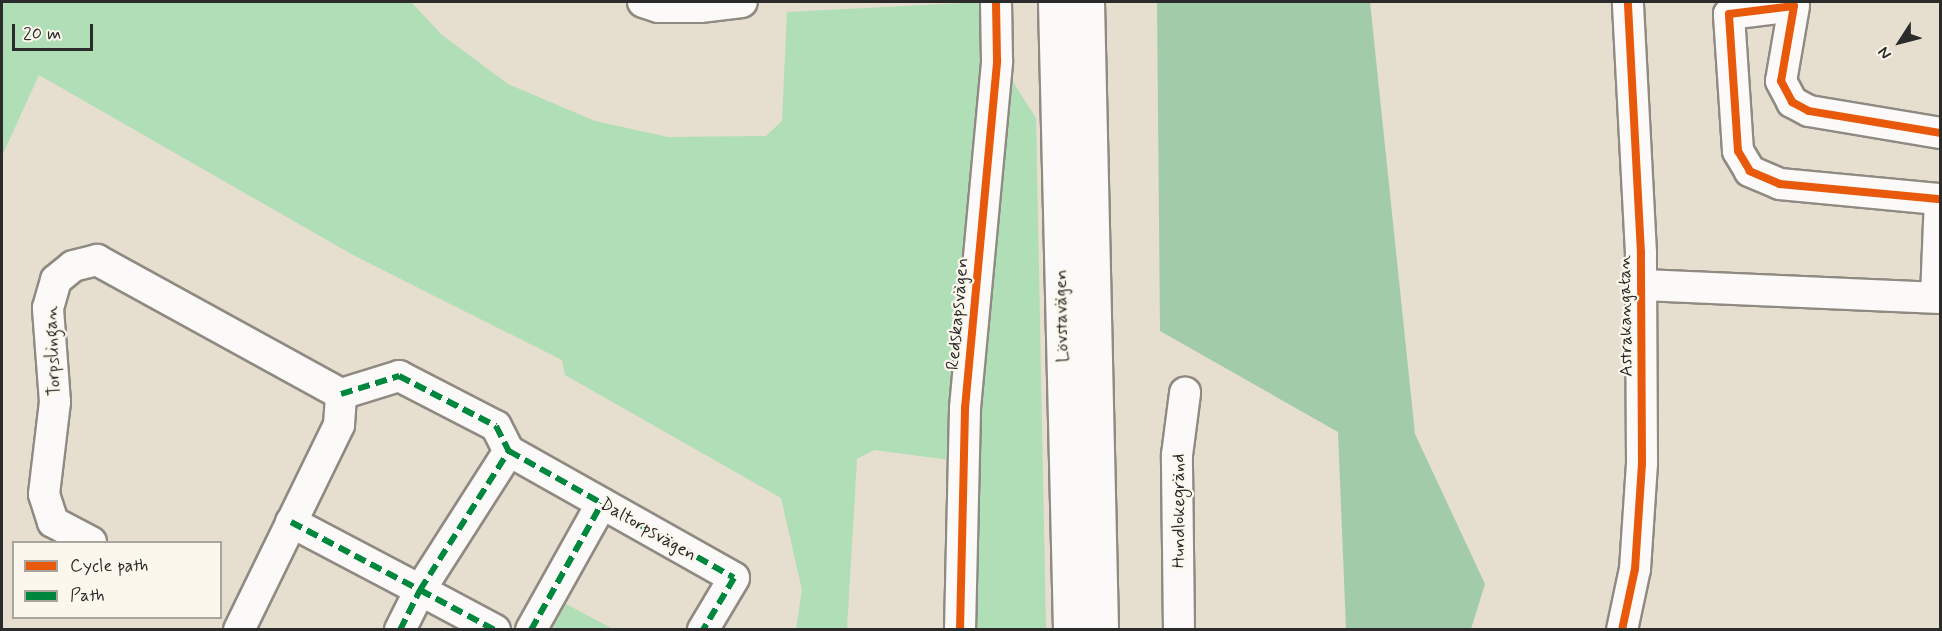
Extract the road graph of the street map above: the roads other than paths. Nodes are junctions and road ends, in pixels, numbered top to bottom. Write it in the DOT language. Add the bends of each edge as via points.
graph roads {
  1 [pos="644,2"];
  2 [pos="742,2"];
  3 [pos="996,2"];
  4 [pos="1055,2"];
  5 [pos="1087,2"];
  6 [pos="1628,2"];
  7 [pos="1941,133"];
  8 [pos="1939,199"];
  9 [pos="1641,285"];
  10 [pos="1939,297"];
  11 [pos="1185,393"];
  12 [pos="341,394"];
  13 [pos="509,451"];
  14 [pos="602,503"];
  15 [pos="291,522"];
  16 [pos="87,541"];
  17 [pos="420,590"];
  18 [pos="233,622"];
  19 [pos="400,630"];
  20 [pos="495,630"];
  21 [pos="531,630"];
  22 [pos="703,630"];
  23 [pos="960,630"];
  24 [pos="1070,630"];
  25 [pos="1101,630"];
  26 [pos="1179,630"];
  27 [pos="1622,630"];
  1 -- 2 [label="street" via="658,7 700,7"];
  3 -- 23 [label="street, Redskapsvägen" via="997,60 965,408"];
  4 -- 24 [label="street, Lövstavägen"];
  5 -- 25 [label="street, Lövstavägen"];
  6 -- 9 [label="street, Astrakangatan"];
  7 -- 8 [label="street" via="1809,111 1792,102 1781,81 1794,6 1729,14 1738,151 1750,171 1780,184"];
  8 -- 10 [label="street, Astrakangatan"];
  9 -- 10 [label="street, Astrakangatan"];
  9 -- 27 [label="street, Astrakangatan" via="1642,463 1635,569"];
  11 -- 26 [label="street, Hundlokegränd" via="1178,455"];
  12 -- 13 [label="street" via="399,376 496,426"];
  12 -- 15 [label="street" via="339,425"];
  12 -- 16 [label="street, Torpslingan" via="97,260 73,266 56,280 48,308 55,402 45,494 53,522"];
  13 -- 14 [label="street, Daltorpsvägen"];
  13 -- 17 [label="street"];
  14 -- 21 [label="street"];
  14 -- 22 [label="street, Daltorpsvägen" via="734,578"];
  15 -- 17 [label="street"];
  15 -- 18 [label="street"];
  17 -- 19 [label="street"];
  17 -- 20 [label="street"];
}
